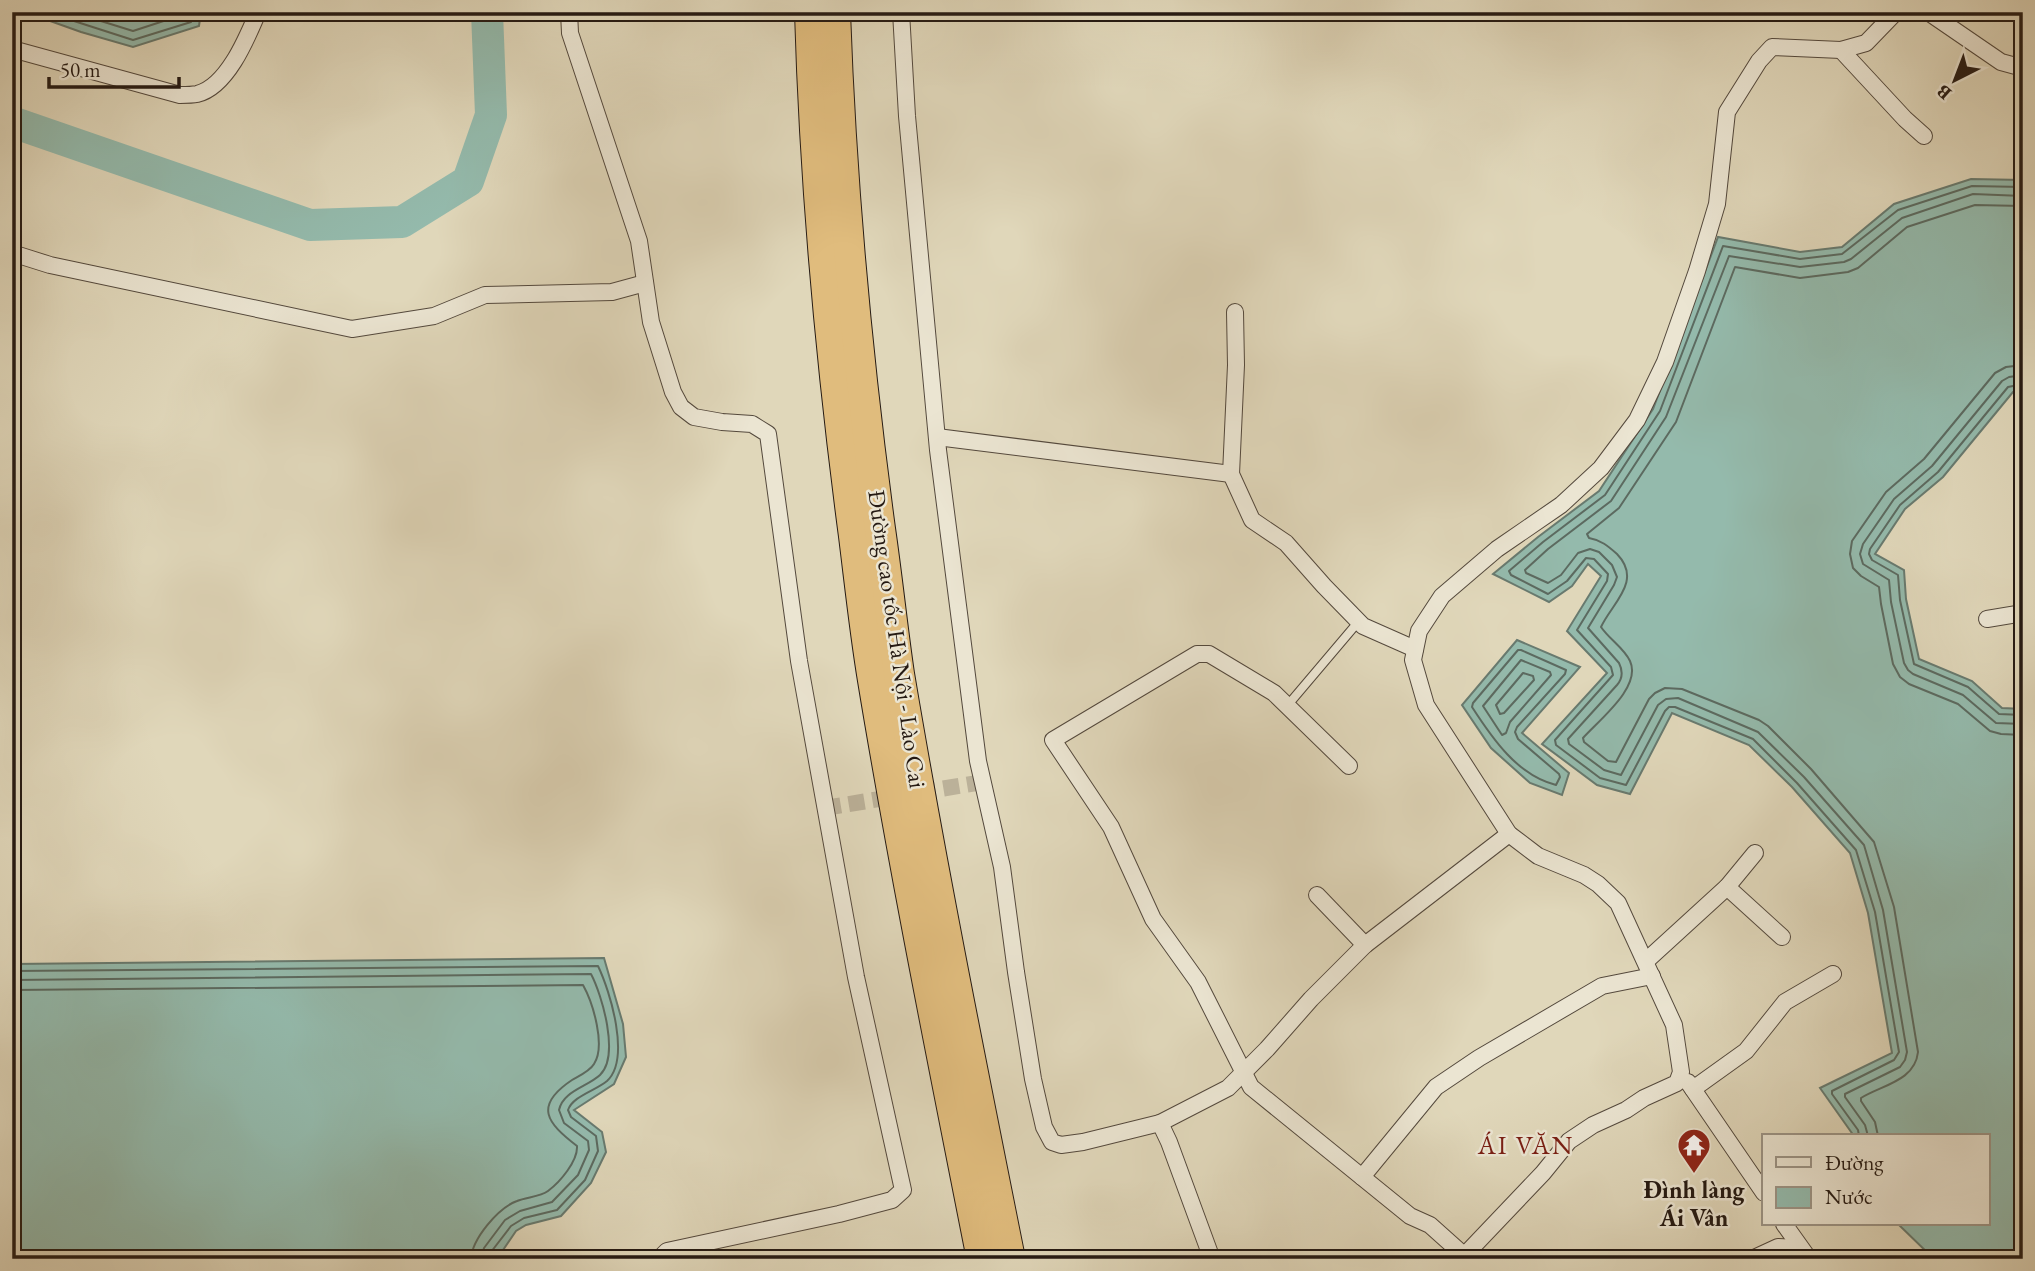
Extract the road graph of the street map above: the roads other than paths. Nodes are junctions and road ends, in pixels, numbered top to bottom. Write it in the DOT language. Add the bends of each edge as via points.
graph roads {
  1 [pos="258,12"];
  2 [pos="569,12"];
  3 [pos="810,12"];
  4 [pos="835,12"];
  5 [pos="901,12"];
  6 [pos="1896,12"];
  7 [pos="1928,12"];
  8 [pos="12,49"];
  9 [pos="1841,50"];
  10 [pos="2023,68"];
  11 [pos="1924,136"];
  12 [pos="12,253"];
  13 [pos="645,283"];
  14 [pos="1235,312"];
  15 [pos="937,437"];
  16 [pos="1231,474"];
  17 [pos="2023,612"];
  18 [pos="1987,620"];
  19 [pos="1359,621"];
  20 [pos="1415,649"];
  21 [pos="1287,706"];
  22 [pos="1349,766"];
  23 [pos="1508,834"];
  24 [pos="1755,853"];
  25 [pos="1727,887"];
  26 [pos="1317,895"];
  27 [pos="1782,937"];
  28 [pos="1365,945"];
  29 [pos="1649,969"];
  30 [pos="1833,974"];
  31 [pos="1681,1072"];
  32 [pos="1244,1073"];
  33 [pos="1693,1088"];
  34 [pos="1160,1123"];
  35 [pos="1362,1177"];
  36 [pos="1762,1190"];
  37 [pos="1785,1226"];
  38 [pos="1805,1253"];
  39 [pos="1466,1257"];
  40 [pos="659,1259"];
  41 [pos="982,1259"];
  42 [pos="1010,1259"];
  43 [pos="1212,1259"];
  44 [pos="1752,1259"];
  1 -- 8 [label="street" via="232,65 216,85 197,94 180,95"];
  2 -- 13 [label="street" via="570,33 639,242"];
  3 -- 41 [label="highway, Đường cao tốc Hà Nội - Lào Cai" via="825,285 872,677"];
  4 -- 42 [label="highway, Đường cao tốc Hà Nội - Lào Cai" via="851,279 899,670"];
  5 -- 15 [label="street"];
  6 -- 9 [label="street" via="1866,43"];
  7 -- 10 [label="street" via="2001,62"];
  9 -- 11 [label="street"];
  9 -- 20 [label="street" via="1772,47 1759,61 1727,112 1717,204 1665,362 1637,420 1601,468 1561,506 1497,549 1441,596 1419,631"];
  12 -- 13 [label="street" via="352,329 434,316 485,295 612,292"];
  13 -- 40 [label="street" via="651,322 681,407 694,417 752,424 768,434 801,674 856,977 903,1190 892,1200 667,1251"];
  14 -- 16 [label="street"];
  15 -- 16 [label="street"];
  15 -- 34 [label="street" via="978,761 1002,867 1044,1127 1052,1142 1061,1145"];
  16 -- 19 [label="street" via="1252,520 1286,543"];
  17 -- 18 [label="street"];
  19 -- 20 [label="street"];
  19 -- 21 [label="lane"];
  20 -- 23 [label="street" via="1413,660 1426,705"];
  21 -- 22 [label="street"];
  21 -- 32 [label="street" via="1274,693 1209,654 1197,654 1053,740 1111,827 1153,919 1198,982"];
  23 -- 28 [label="street"];
  23 -- 29 [label="street" via="1538,856 1584,875 1619,903"];
  24 -- 25 [label="street"];
  25 -- 27 [label="street"];
  25 -- 29 [label="street"];
  26 -- 28 [label="street"];
  28 -- 32 [label="street"];
  29 -- 31 [label="street" via="1674,1025"];
  29 -- 35 [label="street" via="1602,986 1436,1087"];
  30 -- 33 [label="street" via="1785,1002 1745,1051"];
  31 -- 33 [label="street"];
  31 -- 39 [label="street" via="1677,1083 1569,1141"];
  32 -- 34 [label="street" via="1228,1088"];
  32 -- 35 [label="street" via="1251,1087"];
  33 -- 36 [label="street"];
  34 -- 43 [label="street"];
  35 -- 39 [label="street"];
  37 -- 38 [label="street"];
  38 -- 44 [label="street" via="1778,1247"];
}
